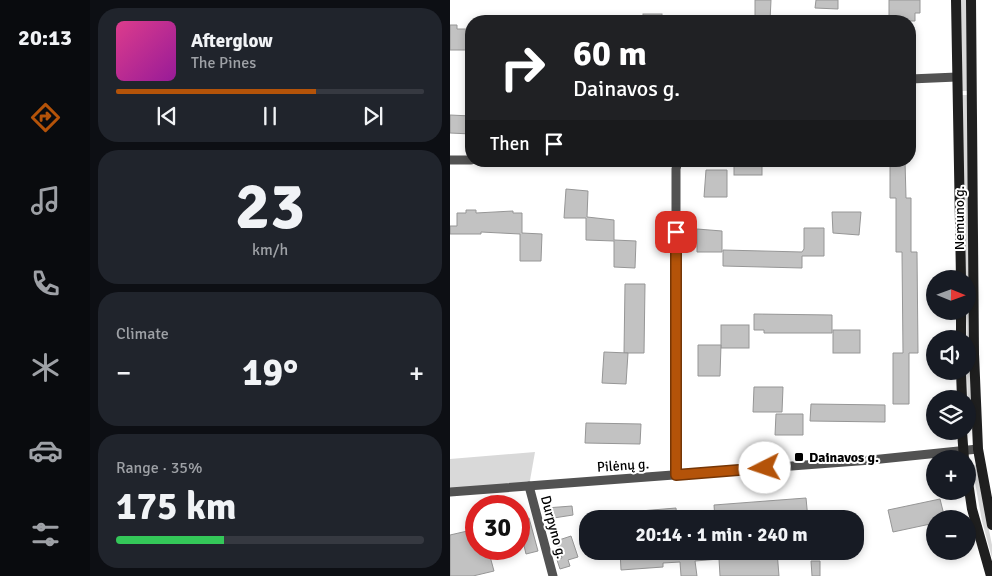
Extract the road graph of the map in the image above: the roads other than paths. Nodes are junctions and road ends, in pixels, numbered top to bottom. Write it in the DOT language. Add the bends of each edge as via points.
graph roads {
  1 [pos="956,0"];
  2 [pos="971,0"];
  3 [pos="957,77"];
  4 [pos="916,78"];
  5 [pos="450,160"];
  6 [pos="465,160"];
  7 [pos="676,167"];
  8 [pos="961,270"];
  9 [pos="978,449"];
  10 [pos="975,450"];
  11 [pos="926,456"];
  12 [pos="676,475"];
  13 [pos="529,486"];
  14 [pos="450,492"];
  15 [pos="971,500"];
  16 [pos="992,525"];
  17 [pos="553,576"];
  18 [pos="991,576"];
  1 -- 3 [label="main road, Nemuno g."];
  2 -- 9 [label="main road, Nemuno g." via="974,354"];
  3 -- 4 [label="street"];
  3 -- 8 [label="main road, Nemuno g."];
  5 -- 6 [label="street"];
  7 -- 12 [label="street"];
  9 -- 10 [label="street, Pilėnų g."];
  9 -- 16 [label="main road, Nemuno g."];
  11 -- 12 [label="street, Pilėnų g."];
  12 -- 13 [label="street, Pilėnų g."];
  13 -- 14 [label="street, Pilėnų g."];
  13 -- 17 [label="street, Durpyno g."];
  15 -- 18 [label="main road"];
}
